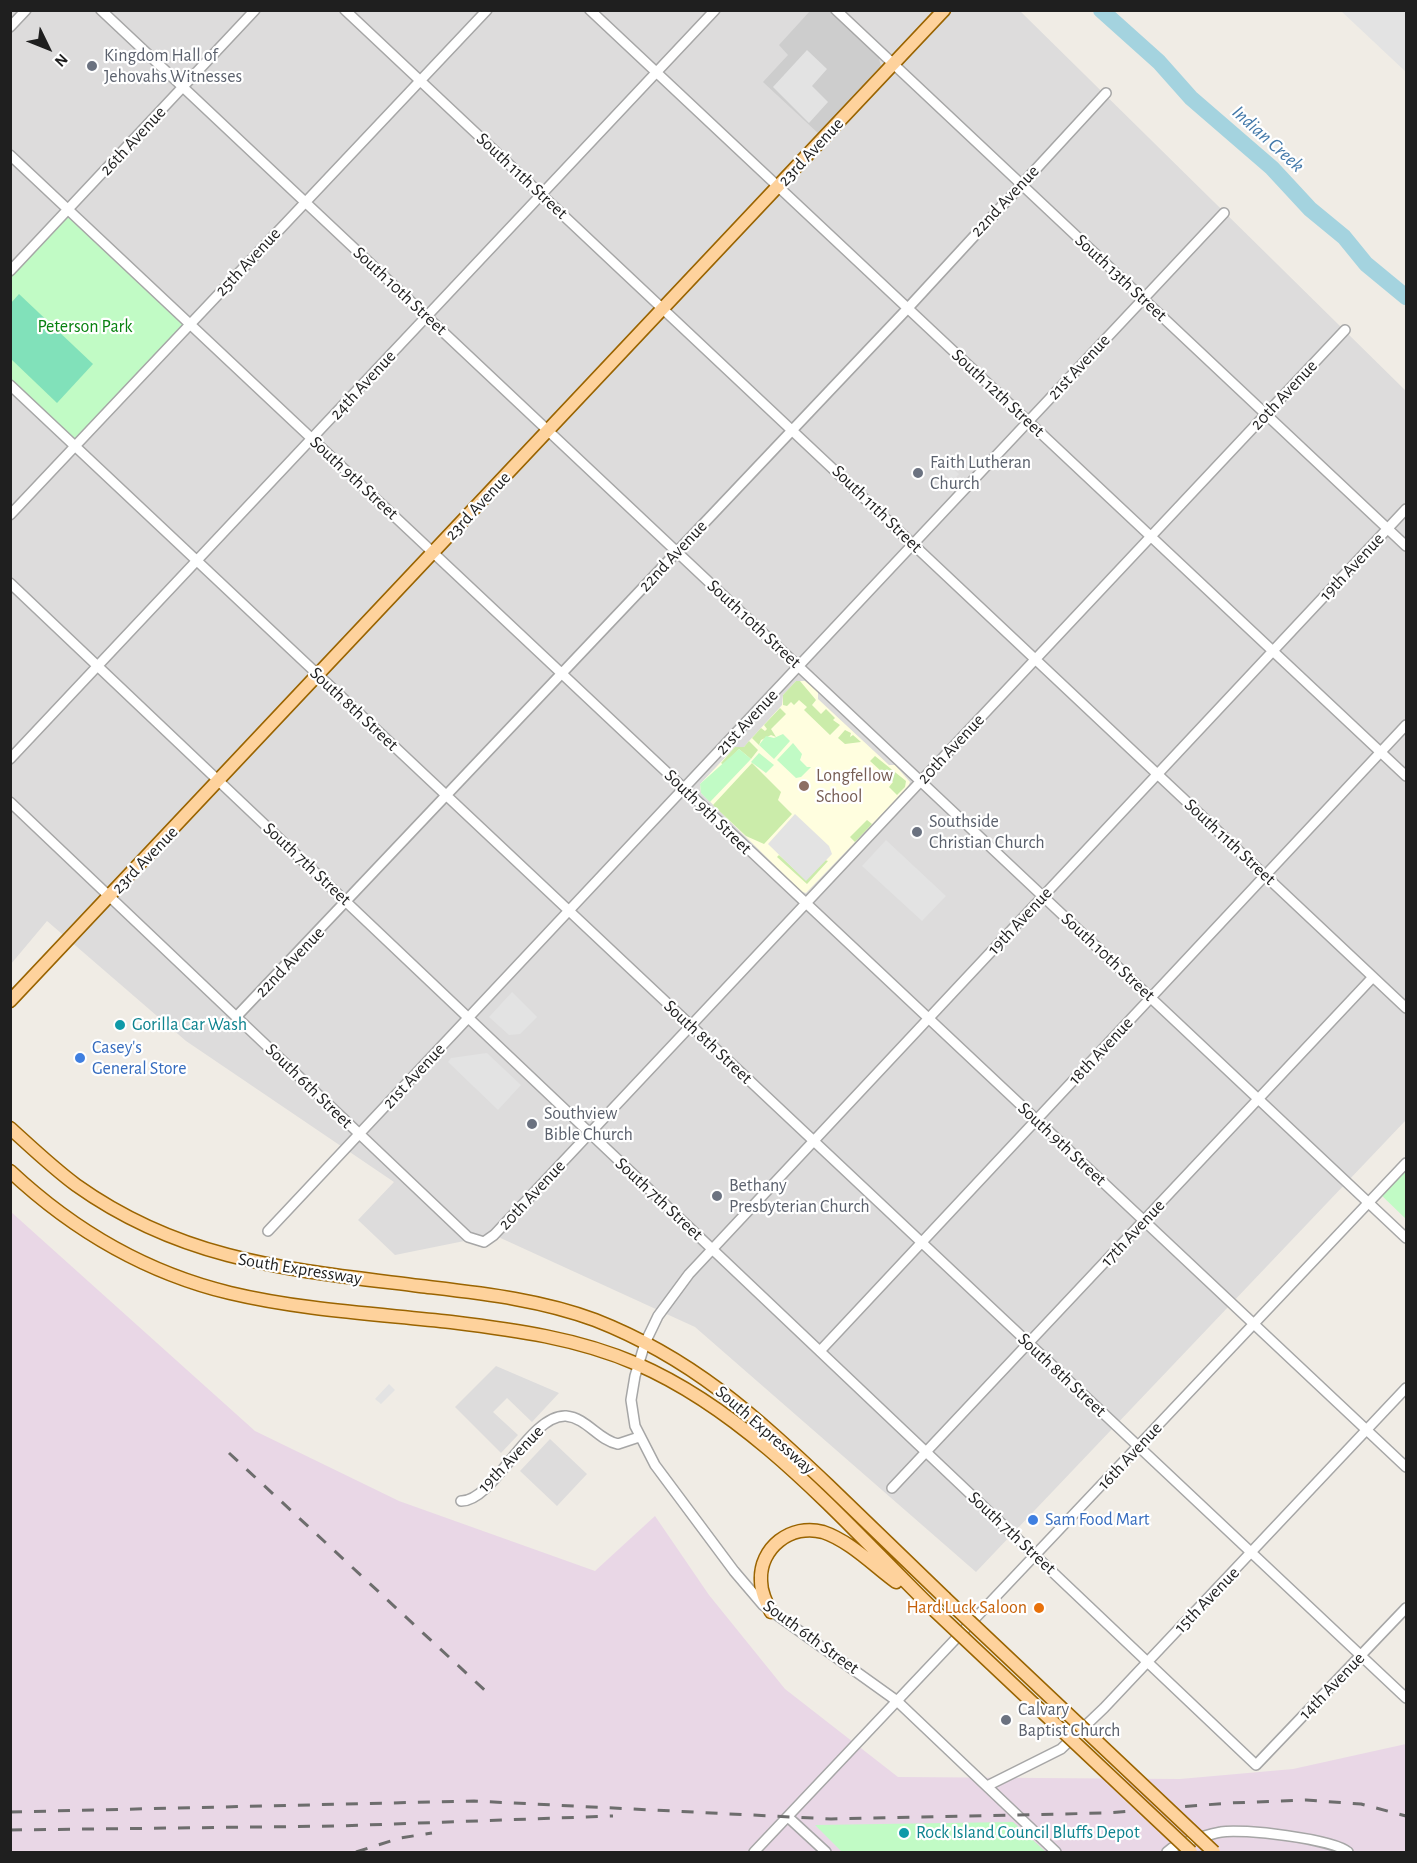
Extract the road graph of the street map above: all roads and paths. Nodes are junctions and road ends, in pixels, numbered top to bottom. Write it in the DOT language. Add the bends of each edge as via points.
graph roads {
  1 [pos="26,10"];
  2 [pos="101,10"];
  3 [pos="255,10"];
  4 [pos="345,10"];
  5 [pos="487,10"];
  6 [pos="590,10"];
  7 [pos="715,10"];
  8 [pos="836,10"];
  9 [pos="944,10"];
  10 [pos="10,27"];
  11 [pos="893,64"];
  12 [pos="656,73"];
  13 [pos="420,81"];
  14 [pos="183,87"];
  15 [pos="1107,93"];
  16 [pos="10,155"];
  17 [pos="1021,184"];
  18 [pos="778,187"];
  19 [pos="541,195"];
  20 [pos="305,202"];
  21 [pos="68,209"];
  22 [pos="1224,213"];
  23 [pos="10,271"];
  24 [pos="1143,299"];
  25 [pos="908,308"];
  26 [pos="663,309"];
  27 [pos="427,317"];
  28 [pos="190,324"];
  29 [pos="1345,330"];
  30 [pos="10,385"];
  31 [pos="1266,414"];
  32 [pos="1028,422"];
  33 [pos="792,428"];
  34 [pos="548,431"];
  35 [pos="312,439"];
  36 [pos="76,446"];
  37 [pos="1407,508"];
  38 [pos="10,515"];
  39 [pos="1388,529"];
  40 [pos="1151,536"];
  41 [pos="914,544"];
  42 [pos="1407,546"];
  43 [pos="677,552"];
  44 [pos="434,553"];
  45 [pos="198,561"];
  46 [pos="10,584"];
  47 [pos="1274,651"];
  48 [pos="1035,659"];
  49 [pos="98,666"];
  50 [pos="799,667"];
  51 [pos="562,674"];
  52 [pos="319,675"];
  53 [pos="1407,725"];
  54 [pos="1381,752"];
  55 [pos="10,759"];
  56 [pos="1158,774"];
  57 [pos="1407,776"];
  58 [pos="219,782"];
  59 [pos="921,782"];
  60 [pos="684,789"];
  61 [pos="447,796"];
  62 [pos="10,802"];
  63 [pos="1266,875"];
  64 [pos="110,897"];
  65 [pos="1043,897"];
  66 [pos="347,902"];
  67 [pos="805,905"];
  68 [pos="569,911"];
  69 [pos="1373,977"];
  70 [pos="1151,998"];
  71 [pos="10,1000"];
  72 [pos="1407,1008"];
  73 [pos="237,1016"];
  74 [pos="469,1018"];
  75 [pos="928,1019"];
  76 [pos="692,1026"];
  77 [pos="1259,1100"];
  78 [pos="1036,1120"];
  79 [pos="10,1128"];
  80 [pos="359,1134"];
  81 [pos="590,1134"];
  82 [pos="813,1141"];
  83 [pos="1407,1164"];
  84 [pos="10,1171"];
  85 [pos="1369,1203"];
  86 [pos="1144,1221"];
  87 [pos="268,1230"];
  88 [pos="1407,1238"];
  89 [pos="480,1242"];
  90 [pos="922,1242"];
  91 [pos="712,1249"];
  92 [pos="1254,1325"];
  93 [pos="645,1343"];
  94 [pos="1030,1344"];
  95 [pos="820,1351"];
  96 [pos="638,1364"];
  97 [pos="1407,1388"];
  98 [pos="1367,1430"];
  99 [pos="639,1437"];
  100 [pos="1139,1447"];
  101 [pos="927,1453"];
  102 [pos="1407,1467"];
  103 [pos="892,1488"];
  104 [pos="460,1501"];
  105 [pos="1252,1553"];
  106 [pos="1036,1556"];
  107 [pos="1407,1608"];
  108 [pos="934,1610"];
  109 [pos="771,1612"];
  110 [pos="1361,1655"];
  111 [pos="1148,1662"];
  112 [pos="1407,1698"];
  113 [pos="897,1701"];
  114 [pos="1256,1765"];
  115 [pos="987,1786"];
  116 [pos="788,1817"];
  117 [pos="754,1852"];
  118 [pos="826,1852"];
  119 [pos="1056,1852"];
  120 [pos="1167,1852"];
  121 [pos="1191,1852"];
  122 [pos="1214,1852"];
  123 [pos="1348,1852"];
  1 -- 10 [label="street"];
  2 -- 14 [label="street, South 10th Street"];
  3 -- 14 [label="street, 26th Avenue"];
  4 -- 13 [label="street, South 11th Street"];
  5 -- 13 [label="street, 25th Avenue"];
  6 -- 12 [label="street, South 12th Street"];
  7 -- 12 [label="street, 24th Avenue"];
  8 -- 11 [label="street, South 13th Street"];
  9 -- 11 [label="main road, 23rd Avenue"];
  11 -- 17 [label="street, South 13th Street"];
  11 -- 18 [label="main road, 23rd Avenue"];
  12 -- 18 [label="street, South 12th Street"];
  12 -- 19 [label="street, 24th Avenue"];
  13 -- 19 [label="street, South 11th Street"];
  13 -- 20 [label="street, 25th Avenue"];
  14 -- 20 [label="street, South 10th Street"];
  14 -- 21 [label="street, 26th Avenue"];
  15 -- 17 [label="street, 22nd Avenue"];
  16 -- 21 [label="street, South 9th Street"];
  17 -- 24 [label="street, South 13th Street"];
  17 -- 25 [label="street, 22nd Avenue"];
  18 -- 25 [label="street, South 12th Street"];
  18 -- 26 [label="main road, 23rd Avenue"];
  19 -- 26 [label="street, South 11th Street"];
  19 -- 27 [label="street, 24th Avenue"];
  20 -- 27 [label="street, South 10th Street"];
  20 -- 28 [label="street, 25th Avenue"];
  21 -- 23 [label="street, 26th Avenue"];
  21 -- 28 [label="street, South 9th Street"];
  22 -- 24 [label="street, 21st Avenue"];
  24 -- 31 [label="street, South 13th Street"];
  24 -- 32 [label="street, 21st Avenue"];
  25 -- 32 [label="street, South 12th Street"];
  25 -- 33 [label="street, 22nd Avenue"];
  26 -- 33 [label="street, South 11th Street"];
  26 -- 34 [label="main road, 23rd Avenue"];
  27 -- 34 [label="street, South 10th Street"];
  27 -- 35 [label="street, 24th Avenue"];
  28 -- 35 [label="street, South 9th Street"];
  28 -- 36 [label="street, 25th Avenue"];
  29 -- 31 [label="street, 20th Avenue"];
  30 -- 36 [label="street, South 8th Street"];
  31 -- 39 [label="street, South 13th Street"];
  31 -- 40 [label="street, 20th Avenue"];
  32 -- 40 [label="street, South 12th Street"];
  32 -- 41 [label="street, 21st Avenue"];
  33 -- 41 [label="street, South 11th Street"];
  33 -- 43 [label="street, 22nd Avenue"];
  34 -- 43 [label="street, South 10th Street"];
  34 -- 44 [label="main road, 23rd Avenue"];
  35 -- 44 [label="street, South 9th Street"];
  35 -- 45 [label="street, 24th Avenue"];
  36 -- 38 [label="street, 25th Avenue"];
  36 -- 45 [label="street, South 8th Street"];
  37 -- 39 [label="street, 19th Avenue"];
  39 -- 42 [label="street, South 13th Street"];
  39 -- 47 [label="street, 19th Avenue"];
  40 -- 47 [label="street, South 12th Street"];
  40 -- 48 [label="street, 20th Avenue"];
  41 -- 48 [label="street, South 11th Street"];
  41 -- 50 [label="street, 21st Avenue"];
  43 -- 50 [label="street, South 10th Street"];
  43 -- 51 [label="street, 22nd Avenue"];
  44 -- 51 [label="street, South 9th Street"];
  44 -- 52 [label="main road, 23rd Avenue"];
  45 -- 49 [label="street, 24th Avenue"];
  45 -- 52 [label="street, South 8th Street"];
  46 -- 49 [label="street, South 7th Street"];
  47 -- 54 [label="street, South 12th Street"];
  47 -- 56 [label="street, 19th Avenue"];
  48 -- 56 [label="street, South 11th Street"];
  48 -- 59 [label="street, 20th Avenue"];
  49 -- 55 [label="street, 24th Avenue"];
  49 -- 58 [label="street, South 7th Street"];
  50 -- 59 [label="street, South 10th Street"];
  50 -- 60 [label="street, 21st Avenue"];
  51 -- 60 [label="street, South 9th Street"];
  51 -- 61 [label="street, 22nd Avenue"];
  52 -- 58 [label="main road, 23rd Avenue"];
  52 -- 61 [label="street, South 8th Street"];
  53 -- 54 [label="street, 18th Avenue"];
  54 -- 57 [label="street, South 12th Street"];
  54 -- 63 [label="street, 18th Avenue"];
  56 -- 63 [label="street, South 11th Street"];
  56 -- 65 [label="street, 19th Avenue"];
  58 -- 64 [label="main road, 23rd Avenue"];
  58 -- 66 [label="street, South 7th Street"];
  59 -- 65 [label="street, South 10th Street"];
  59 -- 67 [label="street, 20th Avenue"];
  60 -- 67 [label="street, South 9th Street"];
  60 -- 68 [label="street, 21st Avenue"];
  61 -- 66 [label="street, 22nd Avenue"];
  61 -- 68 [label="street, South 8th Street"];
  62 -- 64 [label="street, South 6th Street"];
  63 -- 69 [label="street, South 11th Street"];
  63 -- 70 [label="street, 18th Avenue"];
  64 -- 71 [label="main road, 23rd Avenue"];
  64 -- 73 [label="street, South 6th Street"];
  65 -- 70 [label="street, South 10th Street"];
  65 -- 75 [label="street, 19th Avenue"];
  66 -- 73 [label="street, 22nd Avenue"];
  66 -- 74 [label="street, South 7th Street"];
  67 -- 75 [label="street, South 9th Street"];
  67 -- 76 [label="street, 20th Avenue"];
  68 -- 74 [label="street, 21st Avenue"];
  68 -- 76 [label="street, South 8th Street"];
  69 -- 72 [label="street, South 11th Street"];
  69 -- 77 [label="street, 17th Avenue"];
  70 -- 77 [label="street, South 10th Street"];
  70 -- 78 [label="street, 18th Avenue"];
  73 -- 80 [label="street, South 6th Street"];
  74 -- 80 [label="street, 21st Avenue"];
  74 -- 81 [label="street, South 7th Street"];
  75 -- 78 [label="street, South 9th Street"];
  75 -- 82 [label="street, 19th Avenue"];
  76 -- 81 [label="street, 20th Avenue"];
  76 -- 82 [label="street, South 8th Street"];
  77 -- 85 [label="street, South 10th Street"];
  77 -- 86 [label="street, 17th Avenue"];
  78 -- 86 [label="street, South 9th Street"];
  78 -- 90 [label="street, 18th Avenue"];
  79 -- 93 [label="main road, South Expressway" via="62,1174 102,1202 155,1231 195,1247 285,1269 530,1301 595,1320"];
  80 -- 87 [label="street, 21st Avenue"];
  80 -- 89 [label="street, South 6th Street" via="468,1237"];
  81 -- 89 [label="street, 20th Avenue" via="488,1241"];
  81 -- 91 [label="street, South 7th Street"];
  82 -- 90 [label="street, South 8th Street"];
  82 -- 91 [label="street, 19th Avenue"];
  83 -- 85 [label="street, 16th Avenue"];
  84 -- 96 [label="main road, South Expressway" via="83,1230 142,1262 198,1283 264,1300 552,1336"];
  85 -- 88 [label="street, South 10th Street"];
  85 -- 92 [label="street, 16th Avenue"];
  86 -- 92 [label="street, South 9th Street"];
  86 -- 94 [label="street, 17th Avenue"];
  90 -- 94 [label="street, South 8th Street"];
  90 -- 95 [label="street, 18th Avenue"];
  91 -- 93 [label="street, 19th Avenue" via="676,1290"];
  91 -- 95 [label="street, South 7th Street"];
  92 -- 98 [label="street, South 9th Street"];
  92 -- 100 [label="street, 16th Avenue"];
  93 -- 96 [label="street, South 6th Street"];
  93 -- 122 [label="main road, South Expressway, bridge" via="694,1370 747,1410"];
  94 -- 100 [label="street, South 8th Street"];
  94 -- 101 [label="street, 17th Avenue"];
  95 -- 101 [label="street, South 7th Street"];
  96 -- 99 [label="street, South 6th Street" via="631,1400"];
  96 -- 108 [label="main road, South Expressway" via="697,1396 747,1431"];
  97 -- 98 [label="street, 15th Avenue"];
  98 -- 102 [label="street, South 9th Street"];
  98 -- 105 [label="street, 15th Avenue"];
  99 -- 104 [label="street, 19th Avenue" via="624,1444 613,1443 580,1420 554,1417 476,1496"];
  99 -- 109 [label="street, South 6th Street" via="655,1465 734,1571"];
  100 -- 105 [label="street, South 8th Street"];
  100 -- 106 [label="street, 16th Avenue"];
  101 -- 103 [label="street, 17th Avenue"];
  101 -- 106 [label="street, South 7th Street"];
  105 -- 110 [label="street, South 8th Street"];
  105 -- 111 [label="street, 15th Avenue"];
  106 -- 111 [label="street, South 7th Street"];
  106 -- 113 [label="street, 16th Avenue"];
  107 -- 110 [label="street, 14th Avenue"];
  108 -- 109 [label="main road" via="837,1539 812,1530 781,1539 765,1558 761,1581"];
  108 -- 121 [label="main road, South Expressway, bridge"];
  109 -- 113 [label="street, South 6th Street"];
  110 -- 112 [label="street, South 8th Street"];
  110 -- 114 [label="street, 14th Avenue"];
  111 -- 114 [label="street, South 7th Street"];
  111 -- 115 [label="street, 15th Avenue" via="1061,1749"];
  113 -- 115 [label="street, South 6th Street"];
  113 -- 116 [label="street, 16th Avenue"];
  115 -- 119 [label="street, South 6th Street"];
  116 -- 117 [label="street, 16th Avenue"];
  116 -- 118 [label="street"];
  120 -- 123 [label="street" via="1222,1831 1315,1839"];
}
